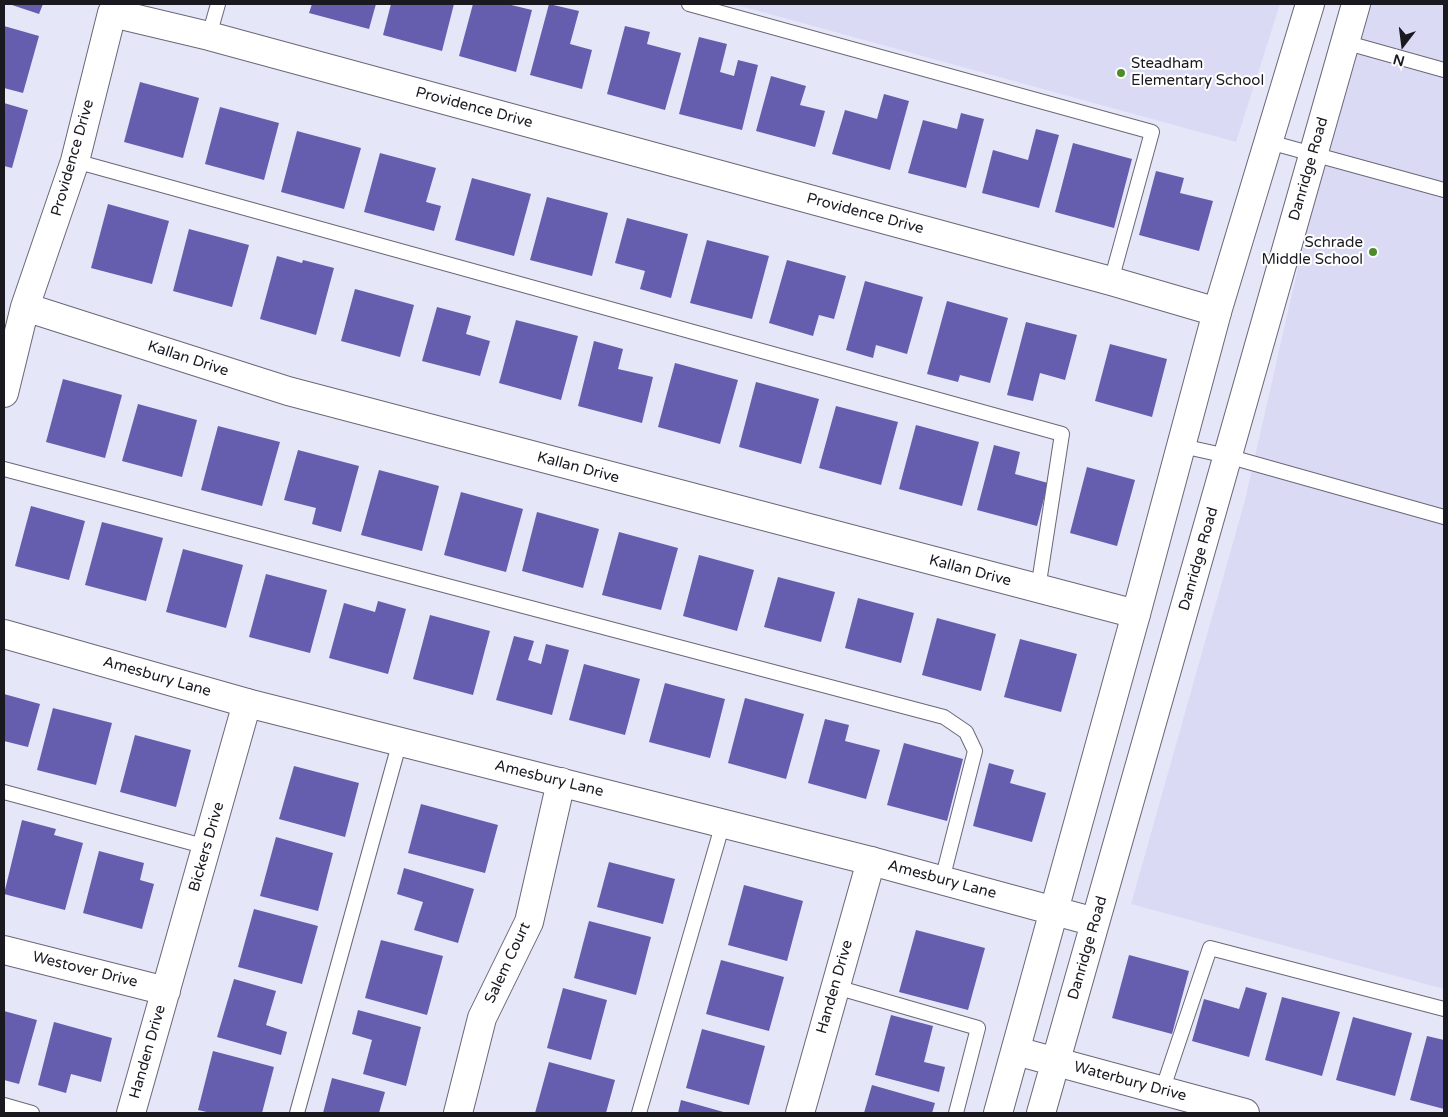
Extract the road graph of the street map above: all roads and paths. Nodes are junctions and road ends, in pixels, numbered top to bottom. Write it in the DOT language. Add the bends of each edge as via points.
graph roads {
  1 [pos="218,4"];
  2 [pos="689,4"];
  3 [pos="1310,4"];
  4 [pos="1356,4"];
  5 [pos="208,36"];
  6 [pos="1344,42"];
  7 [pos="1444,70"];
  8 [pos="1269,142"];
  9 [pos="1314,153"];
  10 [pos="75,161"];
  11 [pos="1444,190"];
  12 [pos="1111,281"];
  13 [pos="24,307"];
  14 [pos="1217,312"];
  15 [pos="4,394"];
  16 [pos="1182,446"];
  17 [pos="1227,456"];
  18 [pos="4,469"];
  19 [pos="1443,514"];
  20 [pos="1038,589"];
  21 [pos="1136,614"];
  22 [pos="4,634"];
  23 [pos="247,703"];
  24 [pos="400,741"];
  25 [pos="561,782"];
  26 [pos="4,792"];
  27 [pos="723,823"];
  28 [pos="207,847"];
  29 [pos="871,861"];
  30 [pos="942,880"];
  31 [pos="1054,911"];
  32 [pos="1095,922"];
  33 [pos="4,950"];
  34 [pos="836,987"];
  35 [pos="166,991"];
  36 [pos="1444,1009"];
  37 [pos="1016,1051"];
  38 [pos="1055,1062"];
  39 [pos="1162,1091"];
  40 [pos="4,1105"];
  41 [pos="32,1113"];
  42 [pos="131,1113"];
  43 [pos="297,1113"];
  44 [pos="458,1113"];
  45 [pos="639,1113"];
  46 [pos="800,1113"];
  47 [pos="956,1113"];
  48 [pos="998,1113"];
  49 [pos="1041,1113"];
  50 [pos="1245,1113"];
  1 -- 5 [label="lane"];
  2 -- 12 [label="lane" via="1152,132"];
  3 -- 8 [label="street"];
  4 -- 6 [label="street, Danridge Road"];
  5 -- 10 [label="street, Providence Drive" via="112,13"];
  5 -- 12 [label="street, Providence Drive"];
  6 -- 7 [label="lane"];
  6 -- 9 [label="street, Danridge Road"];
  8 -- 9 [label="lane"];
  8 -- 14 [label="street"];
  9 -- 11 [label="lane"];
  9 -- 17 [label="street, Danridge Road"];
  10 -- 13 [label="street, Providence Drive"];
  10 -- 20 [label="lane" via="1062,434"];
  12 -- 14 [label="street, Providence Drive"];
  13 -- 15 [label="street, Providence Drive"];
  13 -- 20 [label="street, Kallan Drive" via="288,391"];
  14 -- 16 [label="street"];
  16 -- 17 [label="lane"];
  16 -- 21 [label="street"];
  17 -- 19 [label="lane"];
  17 -- 32 [label="street, Danridge Road"];
  18 -- 30 [label="lane" via="944,716 966,732 974,751"];
  20 -- 21 [label="street, Kallan Drive"];
  21 -- 31 [label="street"];
  22 -- 23 [label="street, Amesbury Lane"];
  23 -- 24 [label="street, Amesbury Lane"];
  23 -- 28 [label="street, Bickers Drive"];
  24 -- 25 [label="street, Amesbury Lane"];
  24 -- 43 [label="lane"];
  25 -- 27 [label="street, Amesbury Lane"];
  25 -- 44 [label="street, Salem Court" via="529,922 482,1018"];
  26 -- 28 [label="lane"];
  27 -- 29 [label="street, Amesbury Lane"];
  27 -- 45 [label="lane"];
  28 -- 35 [label="street, Bickers Drive"];
  29 -- 30 [label="street, Amesbury Lane"];
  29 -- 34 [label="street, Handen Drive"];
  30 -- 31 [label="street, Amesbury Lane"];
  31 -- 32 [label="street, Amesbury Lane"];
  31 -- 37 [label="street"];
  32 -- 38 [label="street, Danridge Road"];
  33 -- 35 [label="street, Westover Drive"];
  34 -- 46 [label="street, Handen Drive"];
  34 -- 47 [label="lane" via="978,1028"];
  35 -- 42 [label="street, Handen Drive"];
  36 -- 39 [label="lane" via="1210,948"];
  37 -- 38 [label="street, Waterbury Drive"];
  37 -- 48 [label="street"];
  38 -- 39 [label="street, Waterbury Drive"];
  38 -- 49 [label="street, Danridge Road"];
  39 -- 50 [label="street, Waterbury Drive"];
  40 -- 41 [label="lane"];
}
